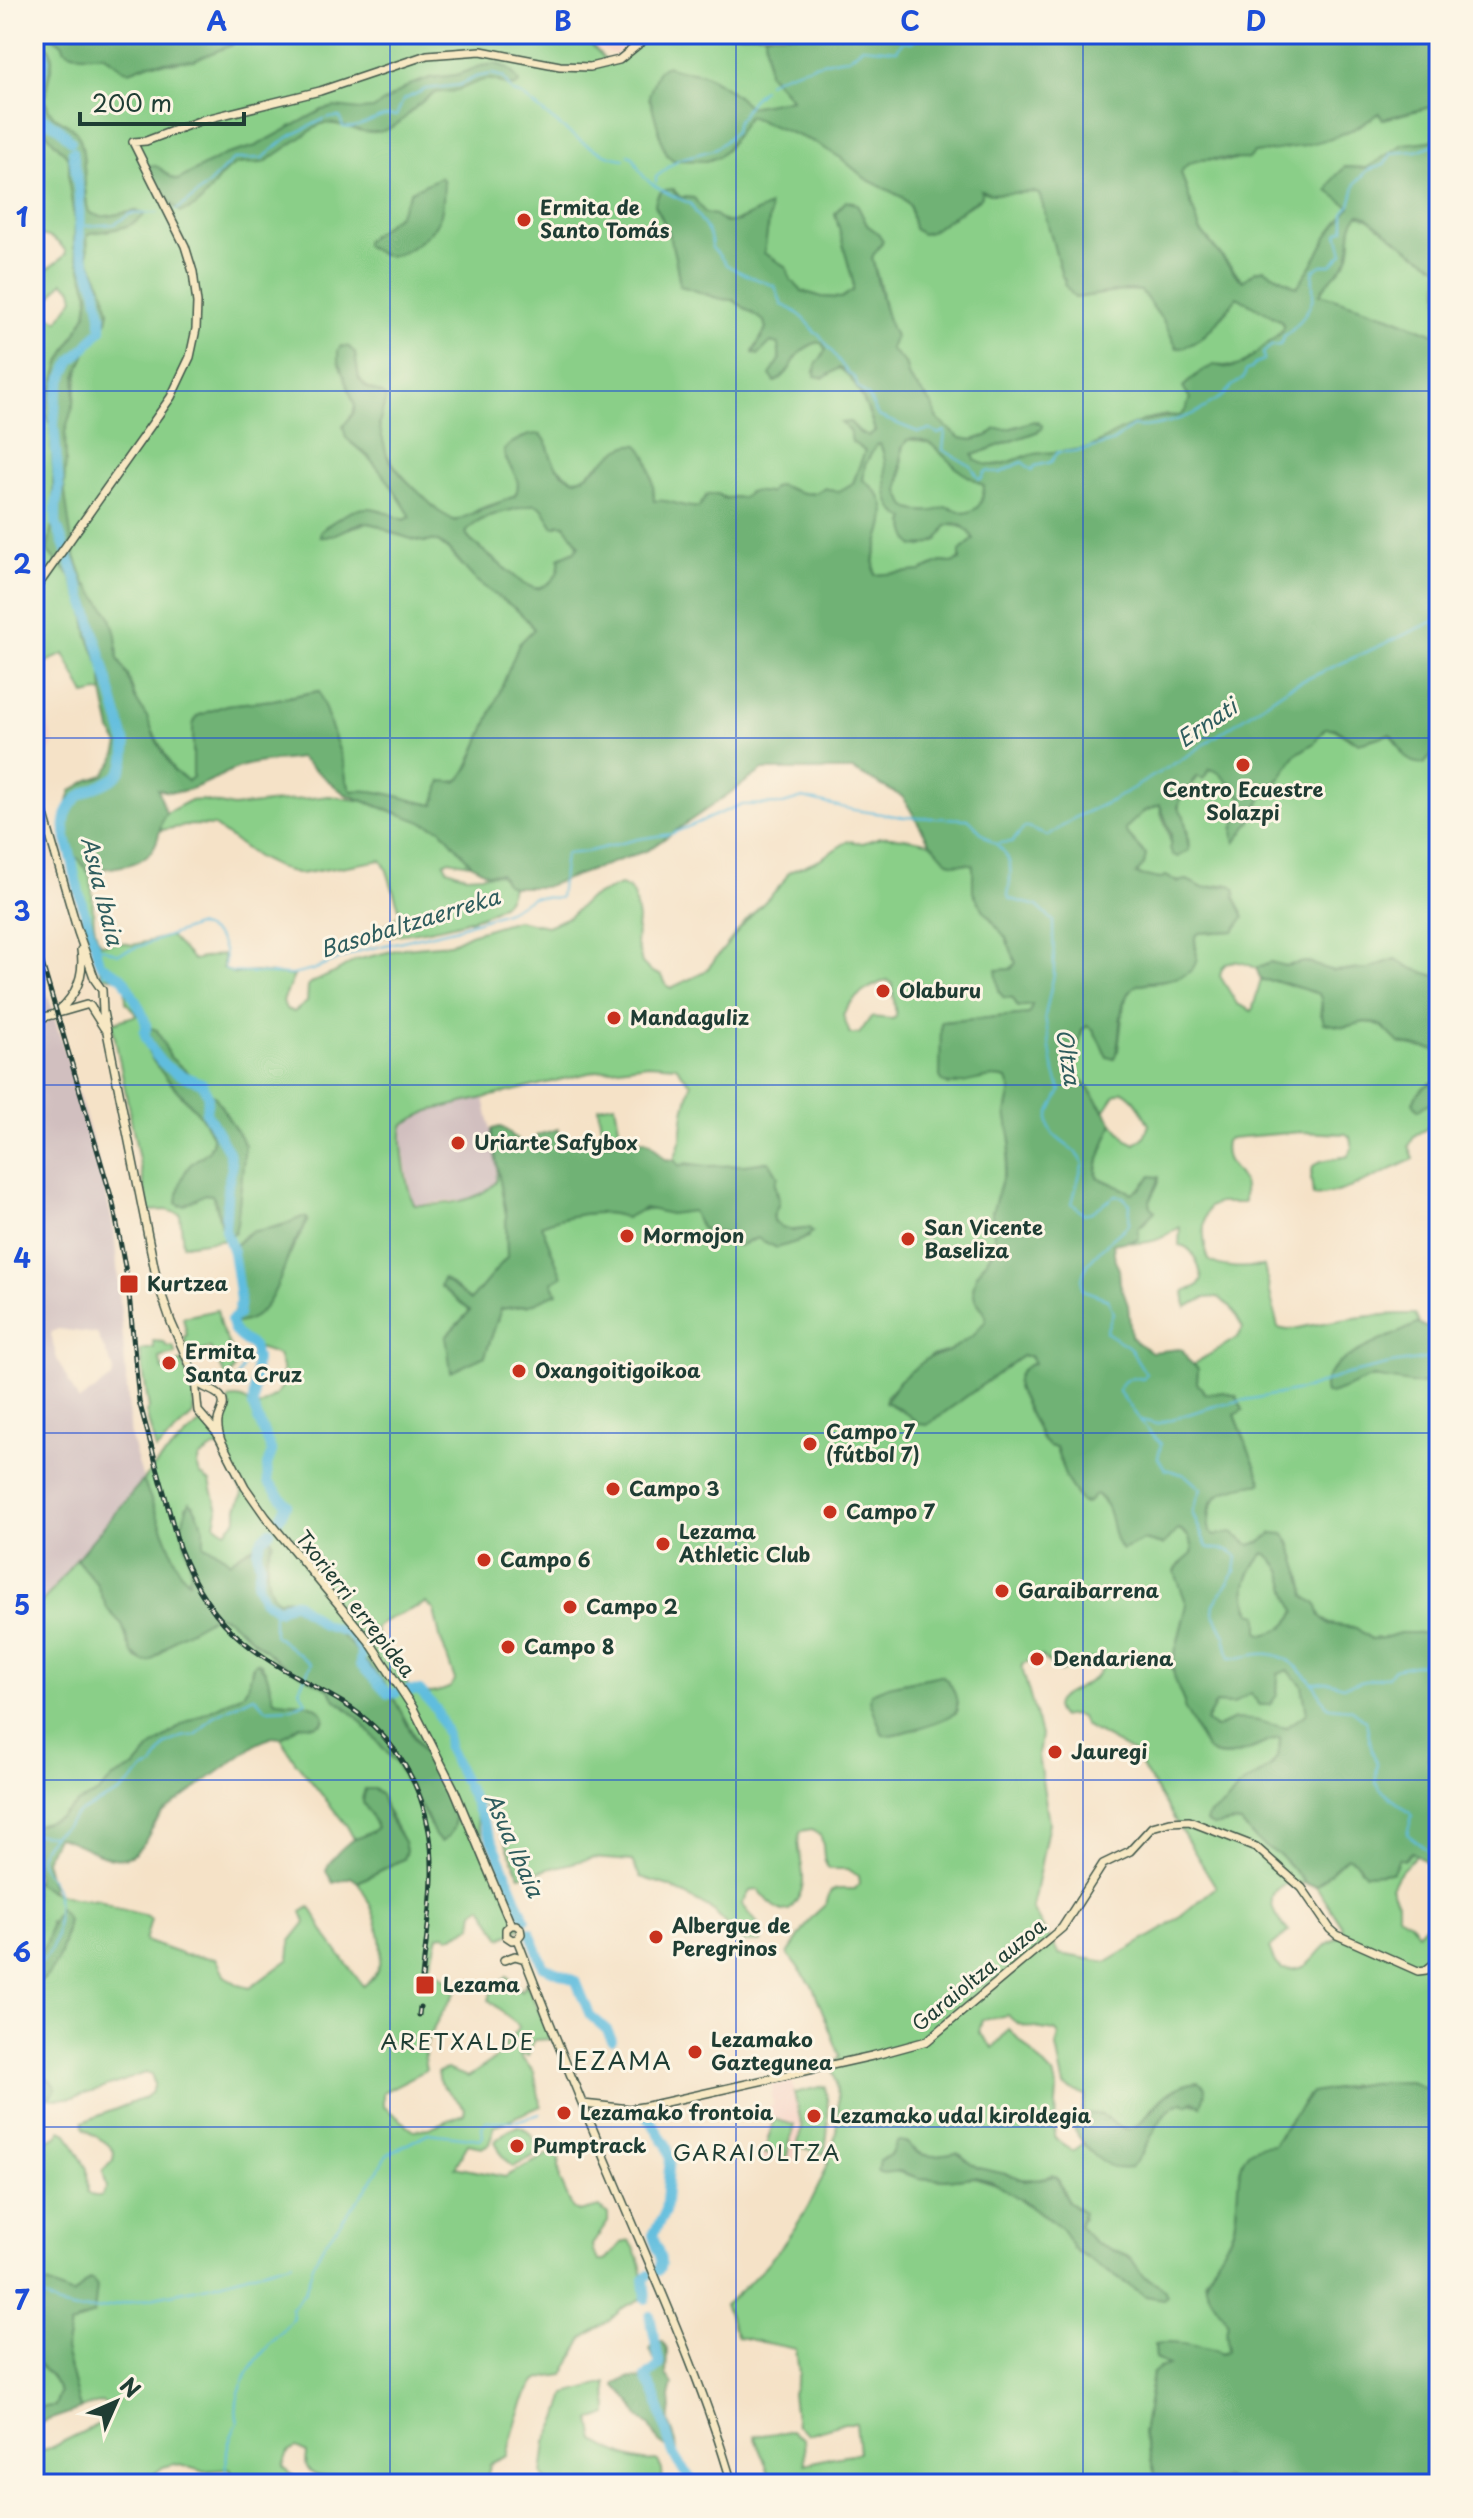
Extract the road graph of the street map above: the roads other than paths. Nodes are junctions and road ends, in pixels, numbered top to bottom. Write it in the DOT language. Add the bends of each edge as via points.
graph roads {
  1 [pos="651,34"];
  2 [pos="34,591"];
  3 [pos="34,781"];
  4 [pos="78,932"];
  5 [pos="95,980"];
  6 [pos="78,986"];
  7 [pos="101,998"];
  8 [pos="88,1005"];
  9 [pos="53,1015"];
  10 [pos="34,1020"];
  11 [pos="108,1041"];
  12 [pos="192,1372"];
  13 [pos="212,1392"];
  14 [pos="198,1399"];
  15 [pos="218,1416"];
  16 [pos="206,1418"];
  17 [pos="221,1441"];
  18 [pos="525,1959"];
  19 [pos="504,1960"];
  20 [pos="1439,1960"];
  21 [pos="583,2104"];
  22 [pos="732,2484"];
  1 -- 2 [label="street" via="619,60 590,67 494,52 431,54 320,91 133,142 193,272 197,303 190,357 171,397"];
  3 -- 4 [label="street, Txorierri errepidea"];
  4 -- 5 [label="street, Txorierri errepidea"];
  4 -- 6 [label="street, Txorierri errepidea"];
  5 -- 6 [label="street"];
  5 -- 7 [label="street, Txorierri errepidea"];
  6 -- 8 [label="street, Txorierri errepidea" via="77,997"];
  6 -- 9 [label="street"];
  7 -- 8 [label="street"];
  7 -- 11 [label="street, Txorierri errepidea"];
  8 -- 9 [label="street"];
  8 -- 11 [label="street, Txorierri errepidea"];
  9 -- 10 [label="street"];
  11 -- 12 [label="street, Txorierri errepidea" via="157,1281"];
  12 -- 13 [label="street, Txorierri errepidea"];
  12 -- 14 [label="street, Txorierri errepidea"];
  13 -- 14 [label="street"];
  13 -- 15 [label="street, Txorierri errepidea" via="222,1399"];
  14 -- 16 [label="street, Txorierri errepidea" via="198,1411"];
  15 -- 16 [label="street"];
  15 -- 17 [label="street, Txorierri errepidea"];
  16 -- 17 [label="street, Txorierri errepidea"];
  17 -- 18 [label="street, Txorierri errepidea" via="256,1503 349,1615 407,1698 454,1789 511,1925 520,1928 517,1939"];
  18 -- 19 [label="street"];
  18 -- 21 [label="street"];
  20 -- 21 [label="street, Garaioltza auzoa" via="1418,1971 1347,1941 1330,1929 1302,1888 1256,1847 1189,1821 1170,1822 1152,1827 1130,1851 1103,1864 1062,1928 927,2041 648,2106"];
  21 -- 22 [label="street" via="717,2433"];
}
